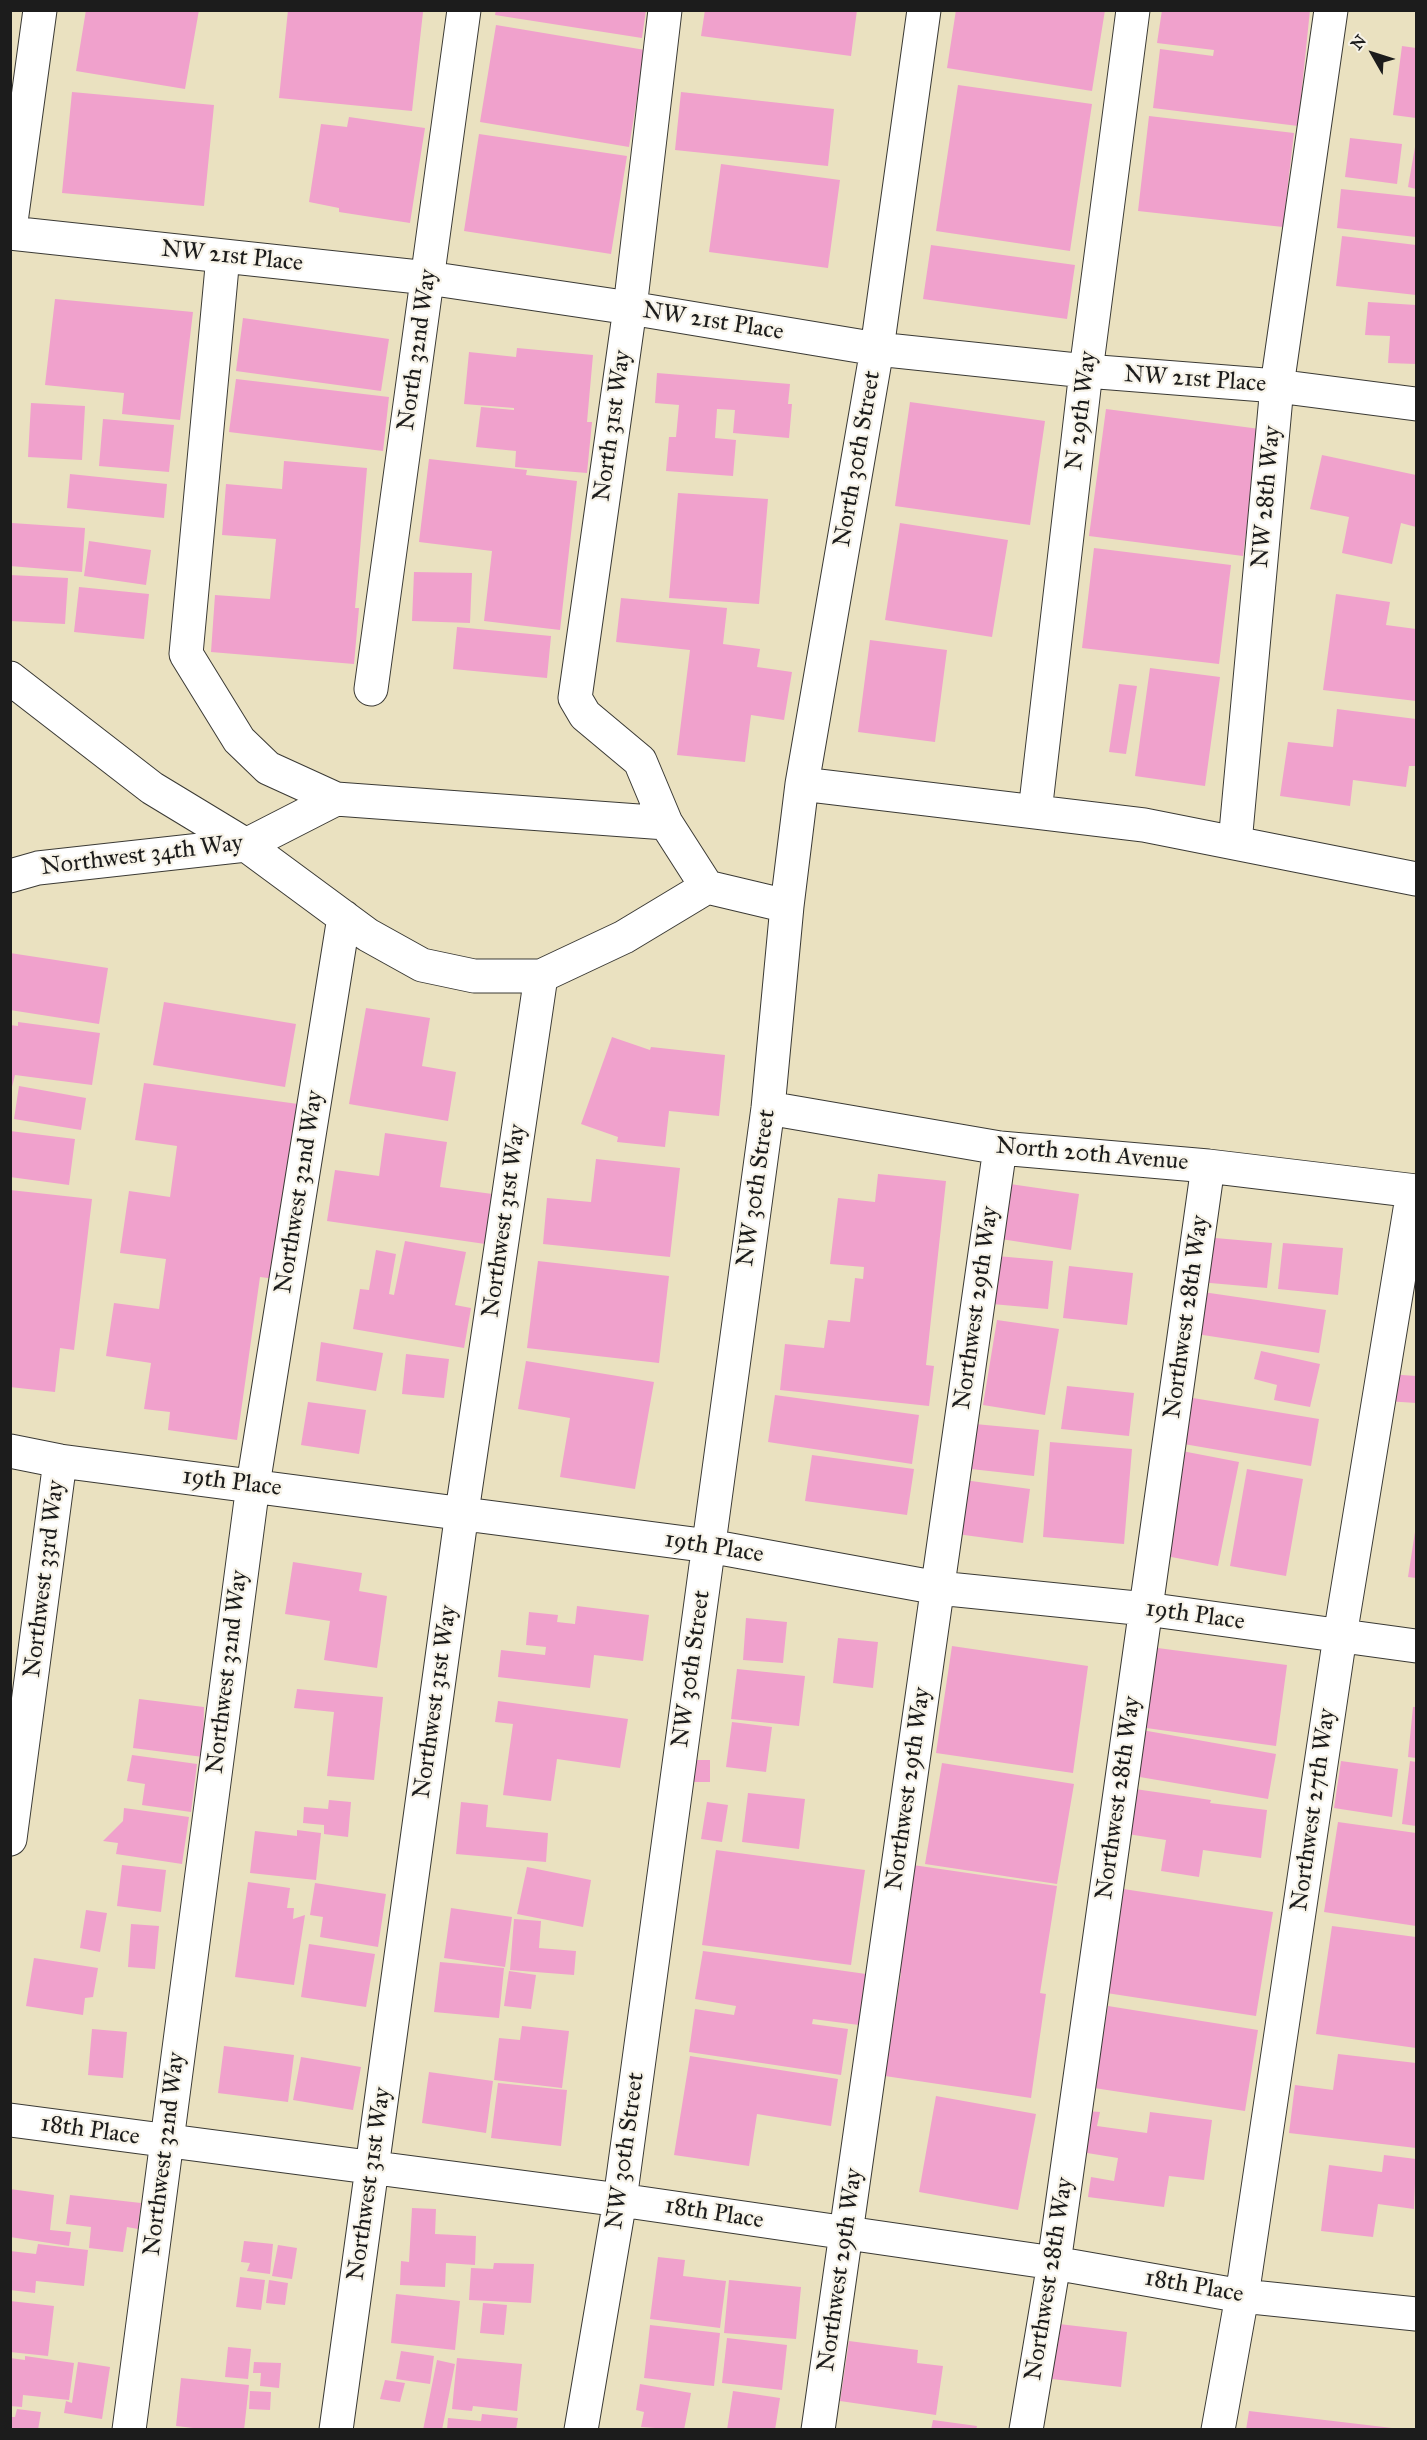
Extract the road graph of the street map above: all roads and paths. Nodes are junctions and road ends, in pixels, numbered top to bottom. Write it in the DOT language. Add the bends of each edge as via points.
graph roads {
  1 [pos="40,10"];
  2 [pos="464,10"];
  3 [pos="665,10"];
  4 [pos="924,10"];
  5 [pos="1133,10"];
  6 [pos="1331,10"];
  7 [pos="10,231"];
  8 [pos="223,256"];
  9 [pos="428,278"];
  10 [pos="630,308"];
  11 [pos="876,349"];
  12 [pos="1086,371"];
  13 [pos="1277,386"];
  14 [pos="1416,404"];
  15 [pos="10,678"];
  16 [pos="371,689"];
  17 [pos="802,784"];
  18 [pos="336,799"];
  19 [pos="1035,812"];
  20 [pos="666,823"];
  21 [pos="1234,843"];
  22 [pos="246,845"];
  23 [pos="10,876"];
  24 [pos="1416,879"];
  25 [pos="707,887"];
  26 [pos="787,906"];
  27 [pos="344,917"];
  28 [pos="542,976"];
  29 [pos="768,1108"];
  30 [pos="1000,1148"];
  31 [pos="1208,1166"];
  32 [pos="1415,1191"];
  33 [pos="10,1451"];
  34 [pos="60,1461"];
  35 [pos="253,1485"];
  36 [pos="462,1512"];
  37 [pos="709,1546"];
  38 [pos="938,1588"];
  39 [pos="1146,1609"];
  40 [pos="1340,1636"];
  41 [pos="1416,1646"];
  42 [pos="10,1839"];
  43 [pos="10,2120"];
  44 [pos="167,2141"];
  45 [pos="372,2169"];
  46 [pos="620,2200"];
  47 [pos="846,2234"];
  48 [pos="1054,2263"];
  49 [pos="1242,2296"];
  50 [pos="1416,2314"];
  51 [pos="129,2430"];
  52 [pos="336,2430"];
  53 [pos="581,2430"];
  54 [pos="818,2430"];
  55 [pos="1026,2430"];
  56 [pos="1218,2430"];
  1 -- 7 [label="street"];
  2 -- 9 [label="street, North 32nd Way"];
  3 -- 10 [label="street, North 31st Way"];
  4 -- 11 [label="street, North 30th Street"];
  5 -- 12 [label="street, N 29th Way"];
  6 -- 13 [label="street, NW 28th Way"];
  7 -- 8 [label="street, NW 21st Place"];
  8 -- 9 [label="street, NW 21st Place"];
  8 -- 18 [label="street" via="186,654 239,740 268,768"];
  9 -- 10 [label="street, NW 21st Place"];
  9 -- 16 [label="street, North 32nd Way"];
  10 -- 11 [label="street, NW 21st Place"];
  10 -- 20 [label="street, North 31st Way" via="575,698 585,715 639,761"];
  11 -- 12 [label="street, NW 21st Place"];
  11 -- 17 [label="street, North 30th Street"];
  12 -- 13 [label="street, NW 21st Place"];
  12 -- 19 [label="street, N 29th Way"];
  13 -- 14 [label="street, NW 21st Place"];
  13 -- 21 [label="street, NW 28th Way"];
  15 -- 22 [label="street" via="152,788"];
  17 -- 19 [label="street"];
  17 -- 26 [label="street, North 30th Street"];
  18 -- 20 [label="street"];
  18 -- 22 [label="street, Northwest 34th Way"];
  19 -- 21 [label="street" via="1143,825"];
  20 -- 25 [label="street"];
  21 -- 24 [label="street"];
  22 -- 23 [label="street, Northwest 34th Way" via="38,868"];
  22 -- 27 [label="street"];
  25 -- 26 [label="street"];
  25 -- 28 [label="street" via="624,937"];
  26 -- 29 [label="street, NW 30th Street"];
  27 -- 28 [label="street" via="423,965 474,976"];
  27 -- 35 [label="street, Northwest 32nd Way"];
  28 -- 36 [label="street, Northwest 31st Way"];
  29 -- 30 [label="street, North 20th Avenue"];
  29 -- 37 [label="street, NW 30th Street"];
  30 -- 31 [label="street, North 20th Avenue"];
  30 -- 38 [label="street, Northwest 29th Way"];
  31 -- 32 [label="street, North 20th Avenue"];
  31 -- 39 [label="street, Northwest 28th Way"];
  32 -- 40 [label="street, Northwest 27th Way"];
  33 -- 34 [label="street, 19th Place"];
  34 -- 35 [label="street, 19th Place"];
  34 -- 42 [label="street, Northwest 33rd Way"];
  35 -- 36 [label="street, 19th Place"];
  35 -- 44 [label="street, Northwest 32nd Way"];
  36 -- 37 [label="street, 19th Place"];
  36 -- 45 [label="street, Northwest 31st Way"];
  37 -- 38 [label="street, 19th Place"];
  37 -- 46 [label="street, NW 30th Street"];
  38 -- 39 [label="street, 19th Place"];
  38 -- 47 [label="street, Northwest 29th Way"];
  39 -- 40 [label="street, 19th Place"];
  39 -- 48 [label="street, Northwest 28th Way"];
  40 -- 41 [label="street, 19th Place"];
  40 -- 49 [label="street, Northwest 27th Way"];
  43 -- 44 [label="street, 18th Place"];
  44 -- 45 [label="street, 18th Place"];
  44 -- 51 [label="street, Northwest 32nd Way"];
  45 -- 46 [label="street, 18th Place"];
  45 -- 52 [label="street, Northwest 31st Way"];
  46 -- 47 [label="street, 18th Place"];
  46 -- 53 [label="street, NW 30th Street"];
  47 -- 48 [label="street, 18th Place"];
  47 -- 54 [label="street, Northwest 29th Way"];
  48 -- 49 [label="street, 18th Place"];
  48 -- 55 [label="street, Northwest 28th Way"];
  49 -- 50 [label="street, 18th Place"];
  49 -- 56 [label="street, Northwest 27th Way"];
}
